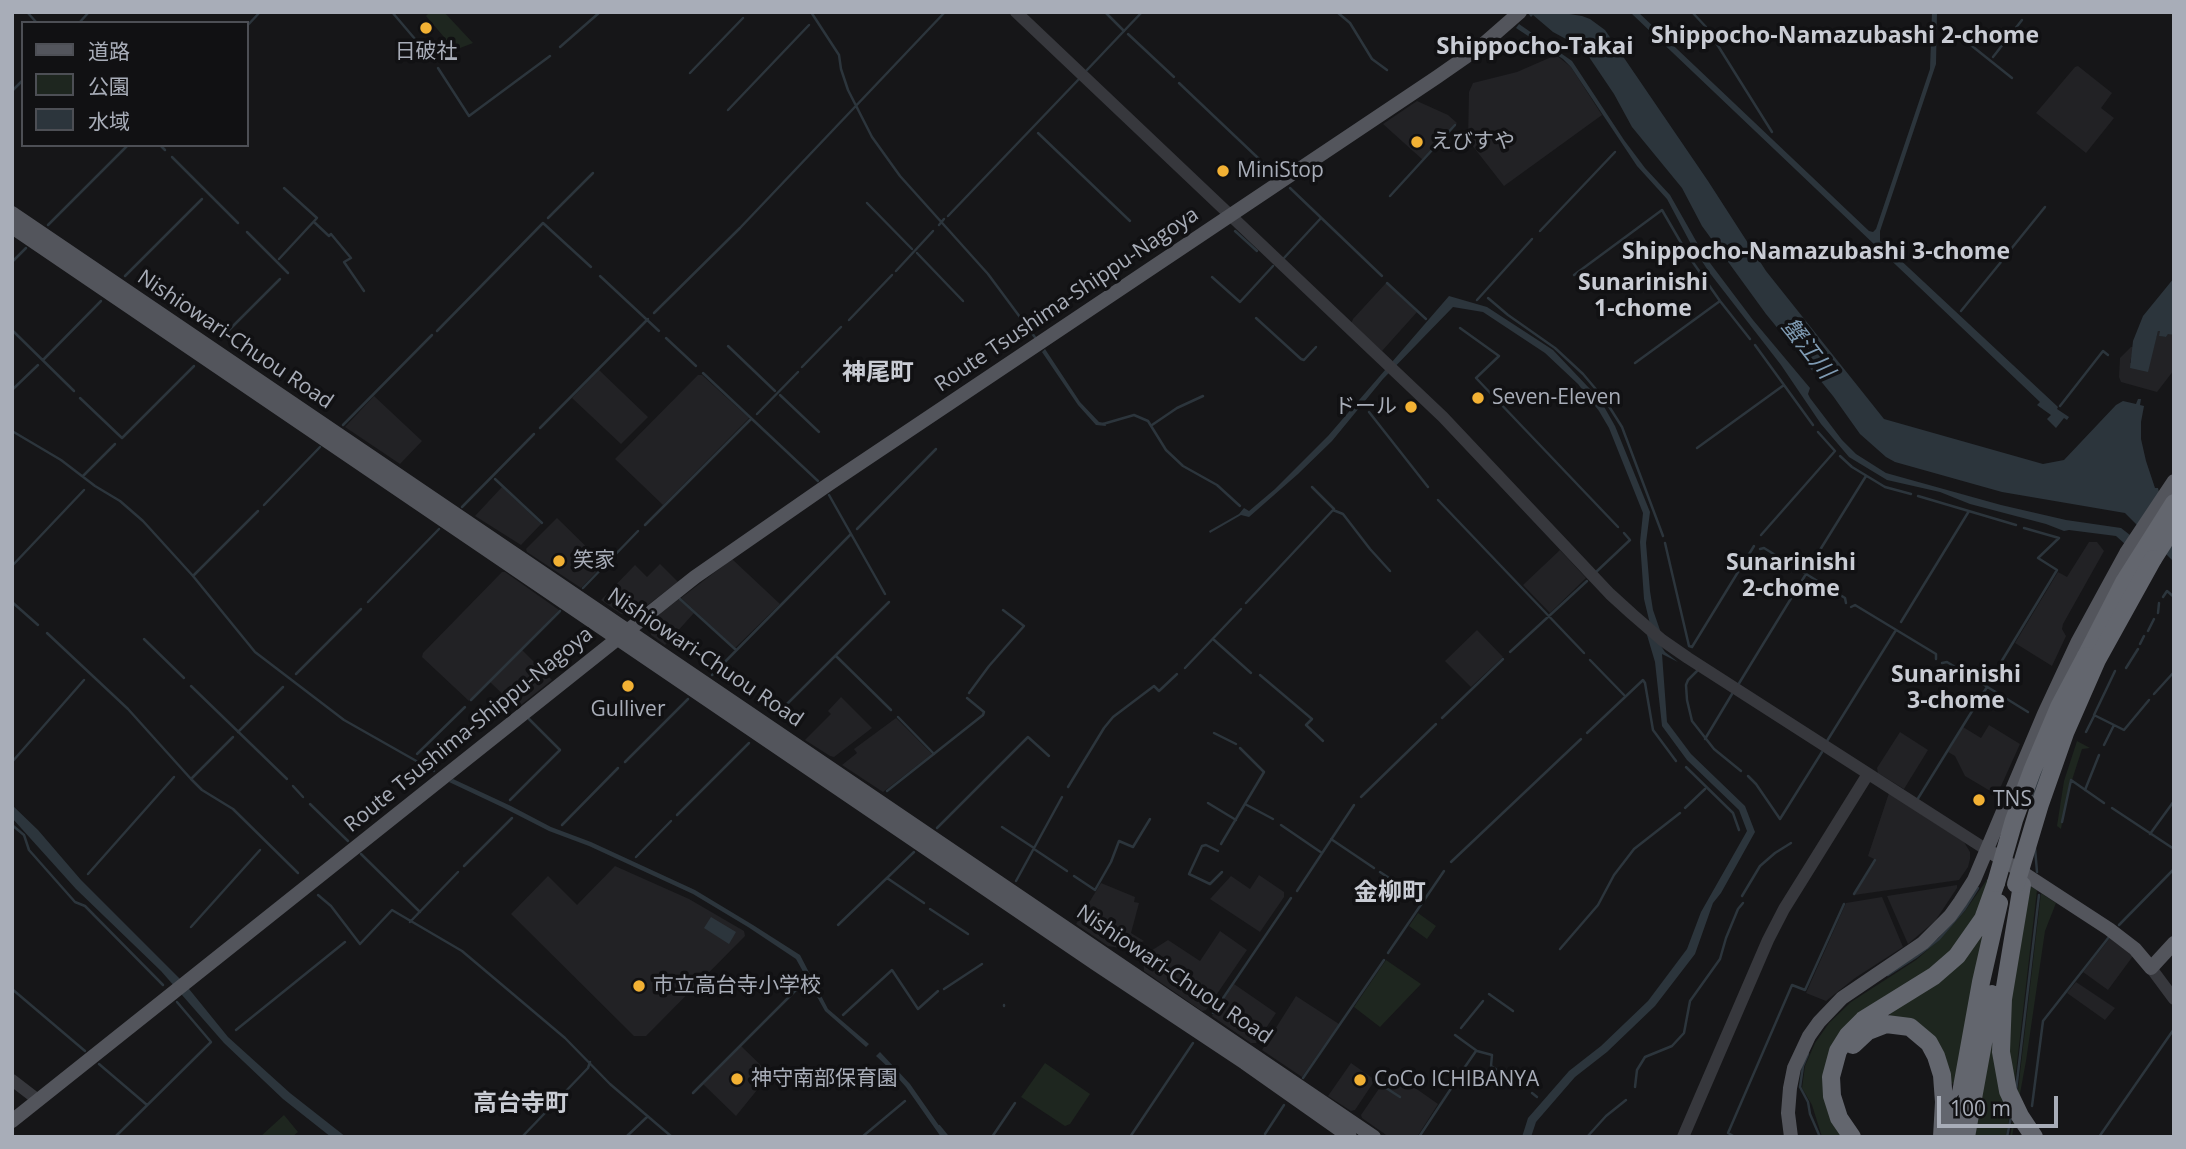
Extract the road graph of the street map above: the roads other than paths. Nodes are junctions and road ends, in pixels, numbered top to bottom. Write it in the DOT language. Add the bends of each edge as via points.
graph roads {
  1 [pos="1016,12"];
  2 [pos="1520,13"];
  3 [pos="12,213"];
  4 [pos="1231,215"];
  5 [pos="12,227"];
  6 [pos="2174,481"];
  7 [pos="2174,503"];
  8 [pos="2174,526"];
  9 [pos="621,634"];
  10 [pos="1868,774"];
  11 [pos="1987,850"];
  12 [pos="2009,884"];
  13 [pos="2174,943"];
  14 [pos="2151,968"];
  15 [pos="2174,999"];
  16 [pos="12,1080"];
  17 [pos="38,1100"];
  18 [pos="12,1121"];
  19 [pos="1347,1132"];
  20 [pos="1374,1137"];
  21 [pos="1683,1137"];
  22 [pos="1791,1137"];
  23 [pos="1852,1137"];
  24 [pos="1867,1137"];
  25 [pos="1942,1137"];
  26 [pos="1953,1137"];
  27 [pos="1966,1137"];
  28 [pos="2034,1137"];
  1 -- 4 [label="street"];
  2 -- 4 [label="main road, Route Tsushima-Shippu-Nagoya" via="1480,47"];
  3 -- 9 [label="main road, Nishiowari-Chuou Road"];
  4 -- 9 [label="main road, Route Tsushima-Shippu-Nagoya" via="706,569"];
  4 -- 10 [label="street" via="1443,417 1646,627"];
  5 -- 9 [label="main road, Nishiowari-Chuou Road"];
  6 -- 11 [label="main road" via="2126,553 2078,641"];
  7 -- 12 [label="highway, bridge" via="2124,582 2042,746 2023,794"];
  8 -- 12 [label="highway, bridge" via="2097,660"];
  9 -- 17 [label="main road, Route Tsushima-Shippu-Nagoya"];
  9 -- 19 [label="main road, Nishiowari-Chuou Road"];
  10 -- 11 [label="street"];
  10 -- 21 [label="street" via="1768,940"];
  11 -- 14 [label="main road" via="2109,929"];
  11 -- 22 [label="main road" via="1960,902 1932,935 1842,998 1809,1036 1790,1088"];
  12 -- 23 [label="highway" via="1957,956 1934,976 1863,1020 1838,1051 1831,1077 1832,1096"];
  12 -- 26 [label="highway" via="1981,982"];
  12 -- 27 [label="highway"];
  12 -- 28 [label="highway" via="2001,1019 2003,1067 2008,1091"];
  13 -- 14 [label="main road"];
  14 -- 15 [label="street"];
  16 -- 17 [label="street"];
  17 -- 18 [label="main road, Route Tsushima-Shippu-Nagoya"];
  19 -- 20 [label="main road, Nishiowari-Chuou Road"];
  24 -- 25 [label="highway" via="1844,1103 1844,1062 1868,1031 1895,1024 1917,1032 1936,1056 1944,1102"];
}
